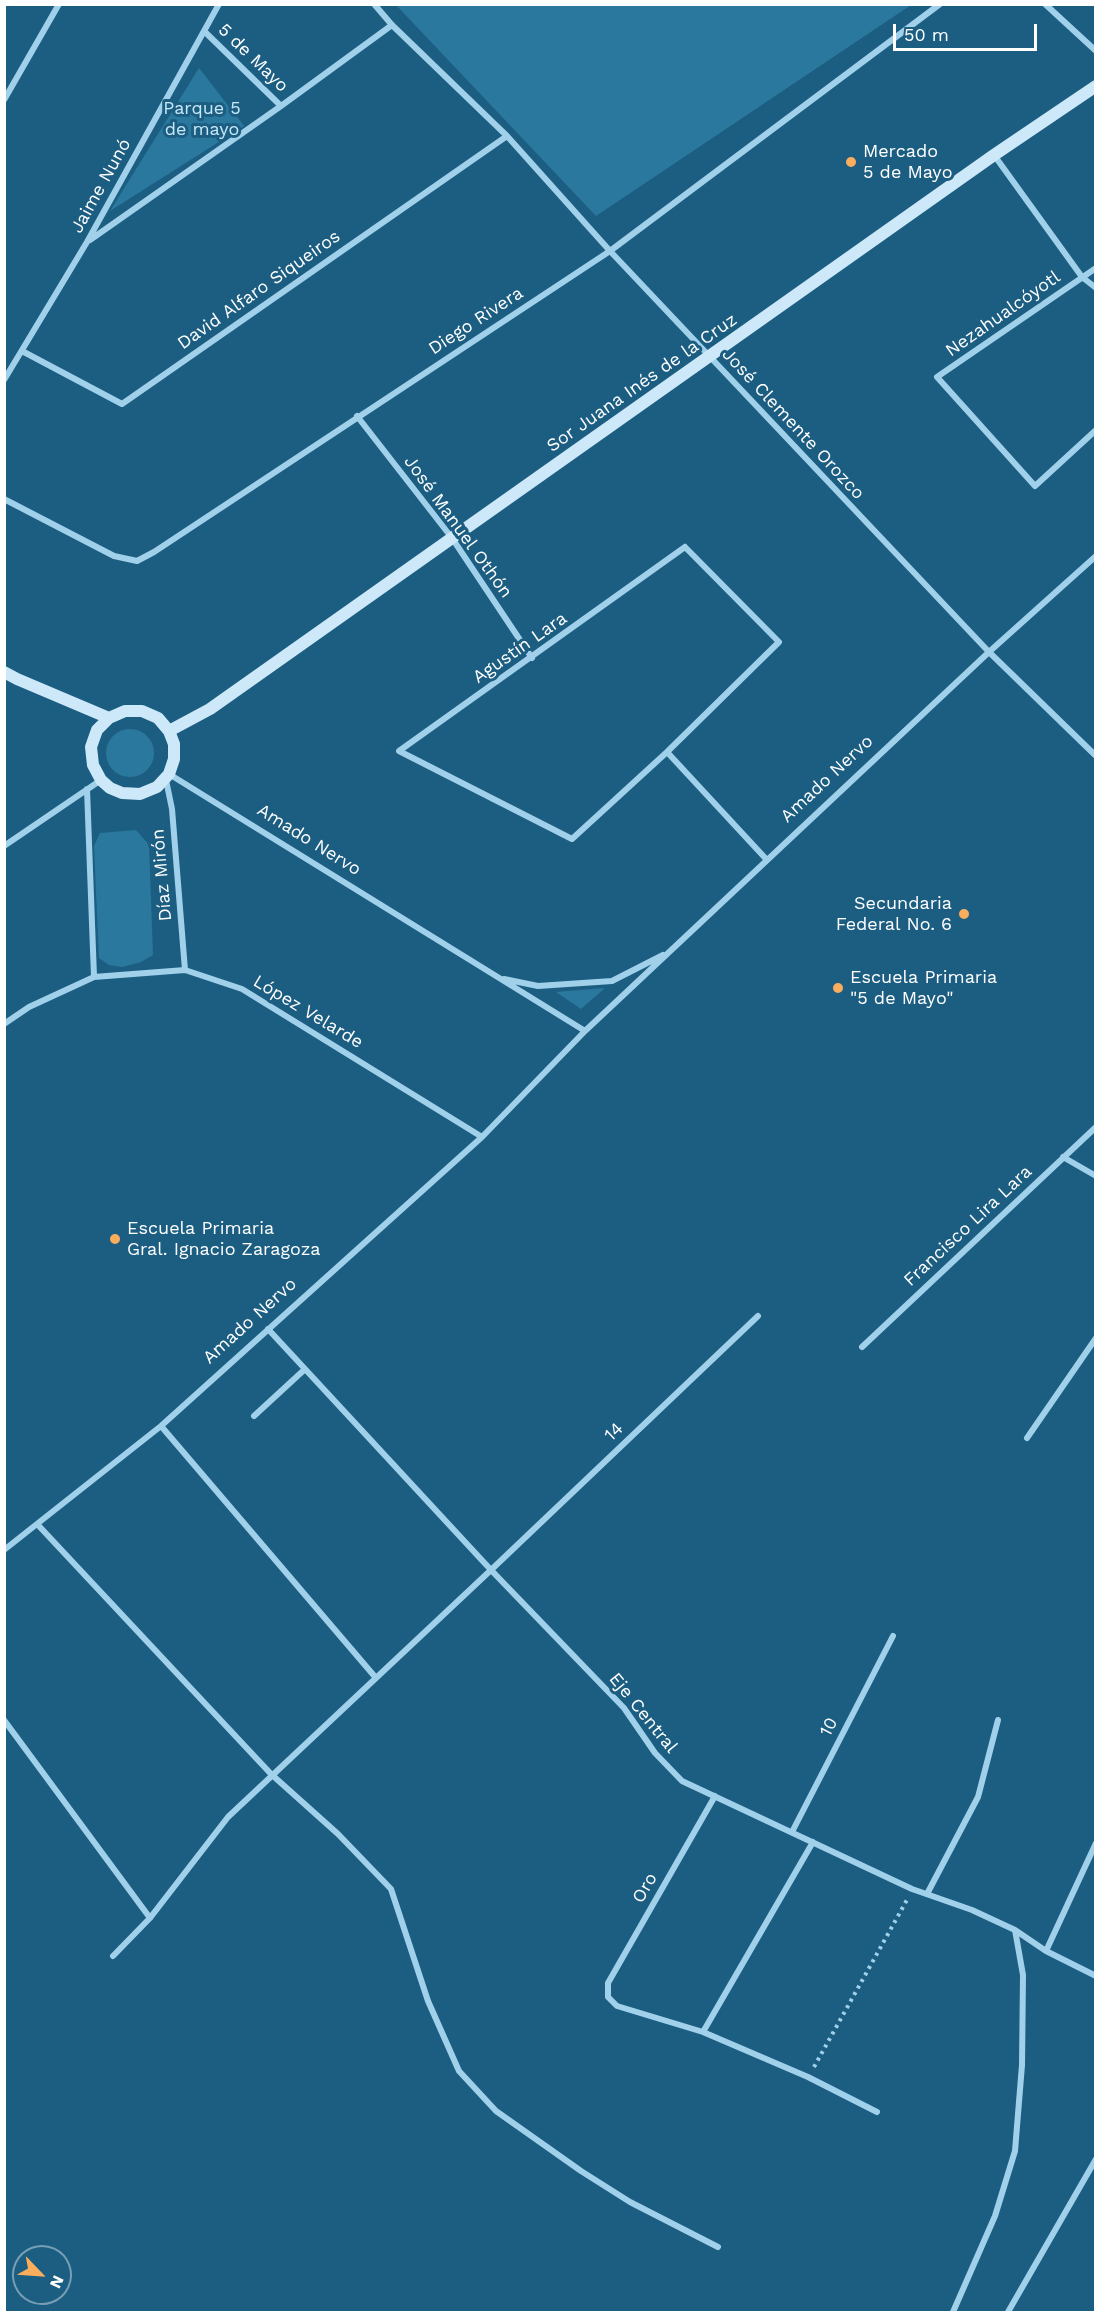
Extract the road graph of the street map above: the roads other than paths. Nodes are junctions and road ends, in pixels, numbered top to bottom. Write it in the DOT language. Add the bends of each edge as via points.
graph roads {
  1 [pos="59,4"];
  2 [pos="219,4"];
  3 [pos="374,4"];
  4 [pos="940,4"];
  5 [pos="1045,4"];
  6 [pos="392,25"];
  7 [pos="204,31"];
  8 [pos="1095,51"];
  9 [pos="1095,86"];
  10 [pos="4,100"];
  11 [pos="281,106"];
  12 [pos="507,136"];
  13 [pos="994,155"];
  14 [pos="87,242"];
  15 [pos="610,251"];
  16 [pos="1095,268"];
  17 [pos="1082,277"];
  18 [pos="1095,288"];
  19 [pos="22,351"];
  20 [pos="710,358"];
  21 [pos="4,380"];
  22 [pos="357,416"];
  23 [pos="1095,430"];
  24 [pos="4,499"];
  25 [pos="453,538"];
  26 [pos="1095,556"];
  27 [pos="989,652"];
  28 [pos="532,658"];
  29 [pos="4,672"];
  30 [pos="109,718"];
  31 [pos="169,731"];
  32 [pos="667,752"];
  33 [pos="1095,753"];
  34 [pos="167,776"];
  35 [pos="101,780"];
  36 [pos="87,789"];
  37 [pos="4,846"];
  38 [pos="767,860"];
  39 [pos="669,952"];
  40 [pos="185,970"];
  41 [pos="94,976"];
  42 [pos="499,978"];
  43 [pos="4,1024"];
  44 [pos="585,1031"];
  45 [pos="1095,1127"];
  46 [pos="482,1137"];
  47 [pos="1063,1158"];
  48 [pos="1095,1176"];
  49 [pos="758,1316"];
  50 [pos="268,1329"];
  51 [pos="1095,1338"];
  52 [pos="862,1347"];
  53 [pos="304,1370"];
  54 [pos="254,1416"];
  55 [pos="161,1426"];
  56 [pos="1027,1438"];
  57 [pos="38,1525"];
  58 [pos="4,1550"];
  59 [pos="491,1570"];
  60 [pos="893,1636"];
  61 [pos="376,1678"];
  62 [pos="4,1720"];
  63 [pos="998,1720"];
  64 [pos="271,1774"];
  65 [pos="715,1796"];
  66 [pos="792,1832"];
  67 [pos="813,1842"];
  68 [pos="1095,1844"];
  69 [pos="927,1894"];
  70 [pos="150,1918"];
  71 [pos="1016,1930"];
  72 [pos="1046,1951"];
  73 [pos="112,1956"];
  74 [pos="1095,1976"];
  75 [pos="703,2032"];
  76 [pos="877,2112"];
  77 [pos="1095,2159"];
  78 [pos="718,2247"];
  79 [pos="953,2313"];
  80 [pos="1008,2313"];
  1 -- 10 [label="street"];
  2 -- 7 [label="street, Jaime Nunó"];
  3 -- 6 [label="street, José Clemente Orozco"];
  4 -- 15 [label="street, Diego Rivera"];
  5 -- 8 [label="street"];
  6 -- 11 [label="street"];
  6 -- 12 [label="street, José Clemente Orozco"];
  7 -- 11 [label="street, 5 de Mayo"];
  7 -- 14 [label="street, Jaime Nunó"];
  9 -- 13 [label="main road, Sor Juana Inés de la Cruz"];
  11 -- 14 [label="street"];
  12 -- 15 [label="street, José Clemente Orozco"];
  12 -- 19 [label="street, David Alfaro Siqueiros" via="122,404"];
  13 -- 17 [label="street"];
  13 -- 20 [label="main road, Sor Juana Inés de la Cruz"];
  14 -- 19 [label="street, Jaime Nunó"];
  15 -- 20 [label="street, José Clemente Orozco"];
  15 -- 22 [label="street, Diego Rivera"];
  16 -- 17 [label="street, Nezahualcóyotl"];
  17 -- 18 [label="street"];
  17 -- 23 [label="street, Nezahualcóyotl" via="937,378 1035,486"];
  19 -- 21 [label="street, Jaime Nunó"];
  20 -- 25 [label="main road, Sor Juana Inés de la Cruz"];
  20 -- 27 [label="street, José Clemente Orozco"];
  22 -- 24 [label="street, Diego Rivera" via="137,561 114,556"];
  22 -- 25 [label="street, José Manuel Othón"];
  25 -- 28 [label="street, José Manuel Othón"];
  25 -- 31 [label="main road, Sor Juana Inés de la Cruz" via="210,709"];
  26 -- 27 [label="street, Amado Nervo"];
  27 -- 33 [label="street, José Clemente Orozco"];
  27 -- 38 [label="street, Amado Nervo"];
  28 -- 32 [label="street, Agustín Lara" via="685,548 779,642"];
  28 -- 32 [label="street, Agustín Lara" via="399,751 573,839"];
  29 -- 30 [label="main road"];
  30 -- 31 [label="main road" via="125,711 142,711 158,718"];
  30 -- 35 [label="main road" via="97,730 91,747 93,765"];
  31 -- 34 [label="main road" via="174,759"];
  32 -- 38 [label="street"];
  34 -- 35 [label="main road" via="157,787 140,794 122,793"];
  34 -- 40 [label="street, Díaz Mirón"];
  34 -- 42 [label="street, Amado Nervo"];
  35 -- 36 [label="street"];
  36 -- 37 [label="street"];
  36 -- 41 [label="street"];
  38 -- 39 [label="street, Amado Nervo"];
  39 -- 42 [label="street" via="612,981 538,986"];
  39 -- 44 [label="street, Amado Nervo"];
  40 -- 41 [label="street, López Velarde"];
  40 -- 46 [label="street, López Velarde" via="242,989"];
  41 -- 43 [label="street, López Velarde" via="29,1007"];
  42 -- 44 [label="street, Amado Nervo"];
  44 -- 46 [label="street, Amado Nervo"];
  45 -- 47 [label="street, Francisco Lira Lara"];
  46 -- 50 [label="street, Amado Nervo"];
  47 -- 48 [label="street"];
  47 -- 52 [label="street, Francisco Lira Lara"];
  49 -- 59 [label="street, 14"];
  50 -- 53 [label="street, Eje Central"];
  50 -- 55 [label="street, Amado Nervo"];
  51 -- 56 [label="street"];
  53 -- 54 [label="street"];
  53 -- 59 [label="street, Eje Central"];
  55 -- 57 [label="street, Amado Nervo"];
  55 -- 61 [label="street"];
  57 -- 58 [label="street, Amado Nervo"];
  57 -- 64 [label="street"];
  59 -- 61 [label="street, 14"];
  59 -- 65 [label="street, Eje Central" via="624,1708 655,1753 682,1781"];
  60 -- 66 [label="street, 10"];
  61 -- 64 [label="street, 14"];
  62 -- 70 [label="street"];
  63 -- 69 [label="street" via="978,1797"];
  64 -- 70 [label="street, 14" via="228,1817"];
  64 -- 78 [label="street" via="392,1889 428,2001 459,2071 496,2111 630,2202"];
  65 -- 66 [label="street, Eje Central"];
  65 -- 75 [label="street, Oro" via="608,1983 608,1997 617,2006"];
  66 -- 67 [label="street, Eje Central"];
  67 -- 69 [label="street, Eje Central"];
  67 -- 75 [label="street"];
  68 -- 72 [label="street"];
  69 -- 71 [label="street, Eje Central"];
  70 -- 73 [label="street, 14"];
  71 -- 72 [label="street, Eje Central"];
  71 -- 79 [label="street" via="1023,1975 1022,2065 1015,2151 995,2216"];
  72 -- 74 [label="street, Eje Central"];
  75 -- 76 [label="street"];
  77 -- 80 [label="street"];
}
